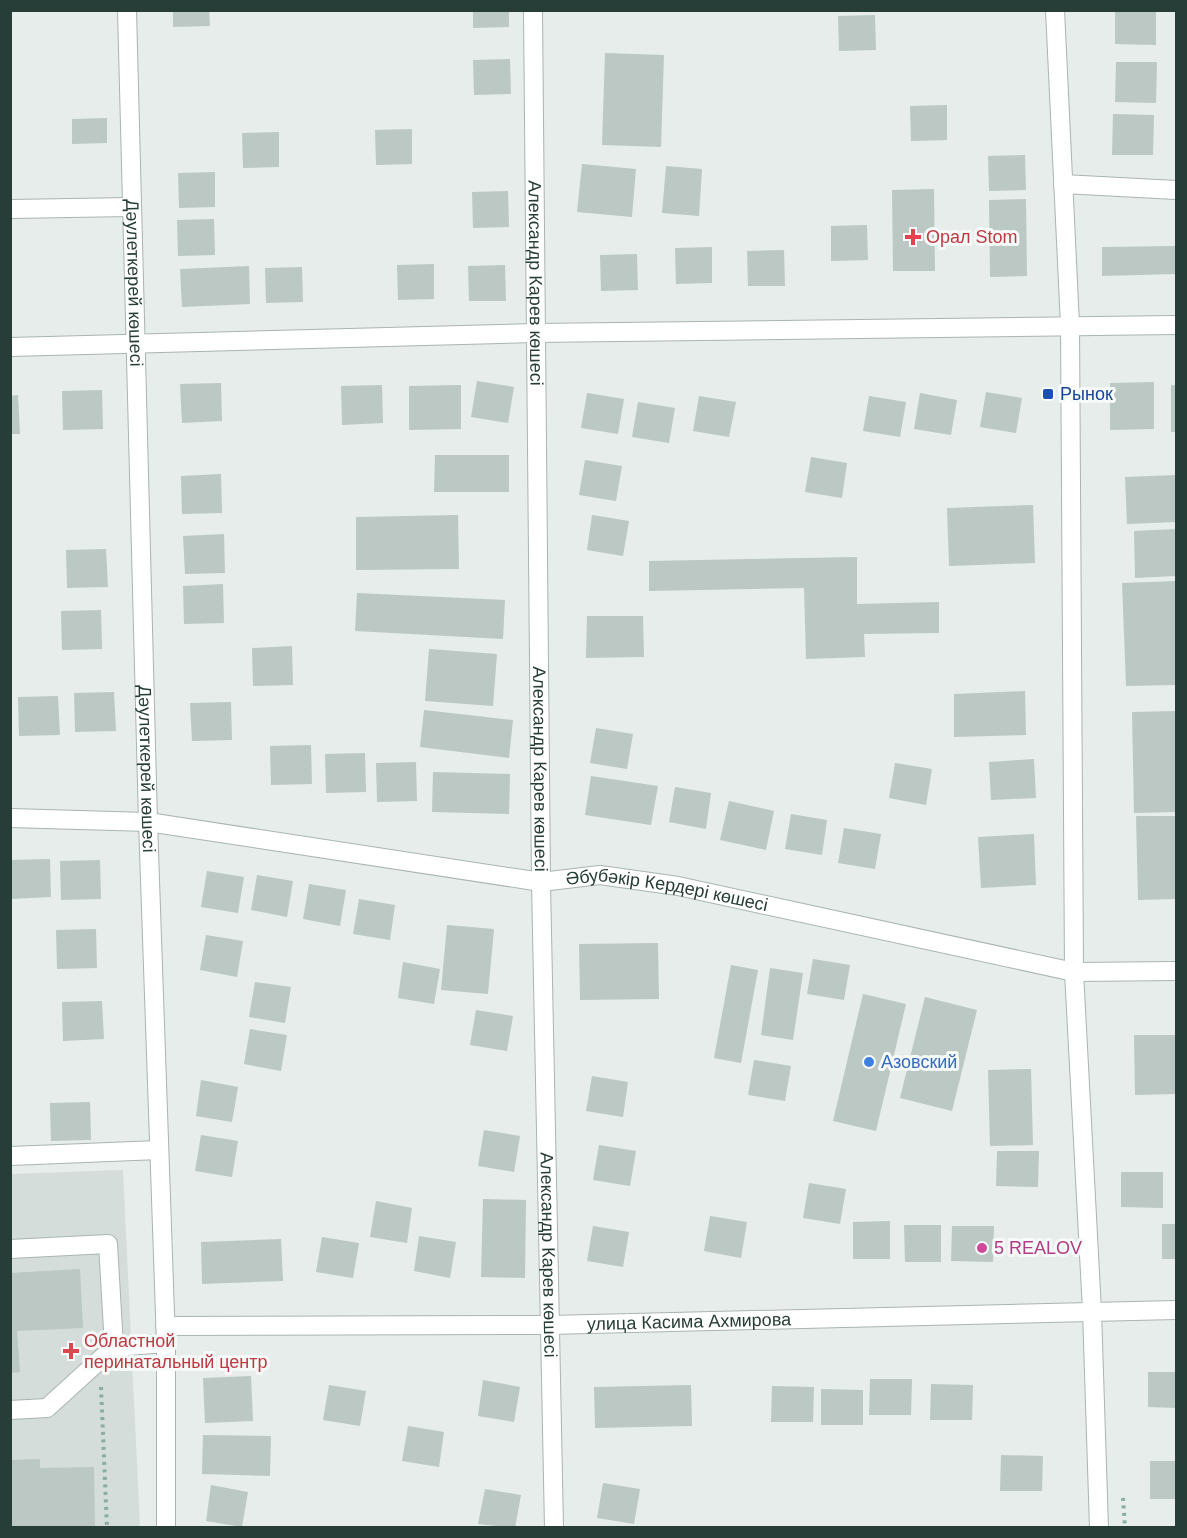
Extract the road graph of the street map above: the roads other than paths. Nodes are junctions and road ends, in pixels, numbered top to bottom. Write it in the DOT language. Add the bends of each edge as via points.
graph roads {
  1 [pos="127,10"];
  2 [pos="533,10"];
  3 [pos="1055,10"];
  4 [pos="1063,184"];
  5 [pos="1176,190"];
  6 [pos="131,207"];
  7 [pos="10,209"];
  8 [pos="1070,325"];
  9 [pos="1176,325"];
  10 [pos="535,333"];
  11 [pos="134,343"];
  12 [pos="10,347"];
  13 [pos="10,818"];
  14 [pos="148,822"];
  15 [pos="541,882"];
  16 [pos="1176,971"];
  17 [pos="1074,972"];
  18 [pos="159,1150"];
  19 [pos="10,1156"];
  20 [pos="10,1250"];
  21 [pos="1176,1310"];
  22 [pos="1092,1311"];
  23 [pos="550,1325"];
  24 [pos="165,1334"];
  25 [pos="114,1347"];
  26 [pos="10,1410"];
  27 [pos="166,1527"];
  28 [pos="554,1527"];
  29 [pos="1099,1527"];
  1 -- 6 [label="street, Дәулеткерей көшесі"];
  2 -- 10 [label="street, Александр Карев көшесі"];
  3 -- 4 [label="street"];
  4 -- 5 [label="street"];
  4 -- 8 [label="street"];
  6 -- 7 [label="street"];
  6 -- 11 [label="street, Дәулеткерей көшесі"];
  8 -- 9 [label="street"];
  8 -- 10 [label="street"];
  8 -- 17 [label="street"];
  10 -- 11 [label="street"];
  10 -- 15 [label="street, Александр Карев көшесі"];
  11 -- 12 [label="street"];
  11 -- 14 [label="street, Дәулеткерей көшесі"];
  13 -- 14 [label="street, Әбубәкір Кердері көшесі"];
  14 -- 15 [label="street, Әбубәкір Кердері көшесі"];
  14 -- 18 [label="street, Дәулеткерей көшесі"];
  15 -- 17 [label="street, Әбубәкір Кердері көшесі" via="600,875 678,886"];
  15 -- 23 [label="street, Александр Карев көшесі"];
  16 -- 17 [label="street, Әбубәкір Кердері көшесі"];
  17 -- 22 [label="street"];
  18 -- 19 [label="street"];
  18 -- 24 [label="street, Дәулеткерей көшесі"];
  20 -- 25 [label="street" via="108,1244"];
  21 -- 22 [label="street, улица Касима Ахмирова"];
  22 -- 23 [label="street, улица Касима Ахмирова"];
  22 -- 29 [label="street"];
  23 -- 24 [label="street, улица Касима Ахмирова"];
  23 -- 28 [label="street, Александр Карев көшесі"];
  24 -- 25 [label="street, улица Касима Ахмирова"];
  24 -- 27 [label="street, Дәулеткерей көшесі"];
  25 -- 26 [label="street" via="47,1408"];
}
